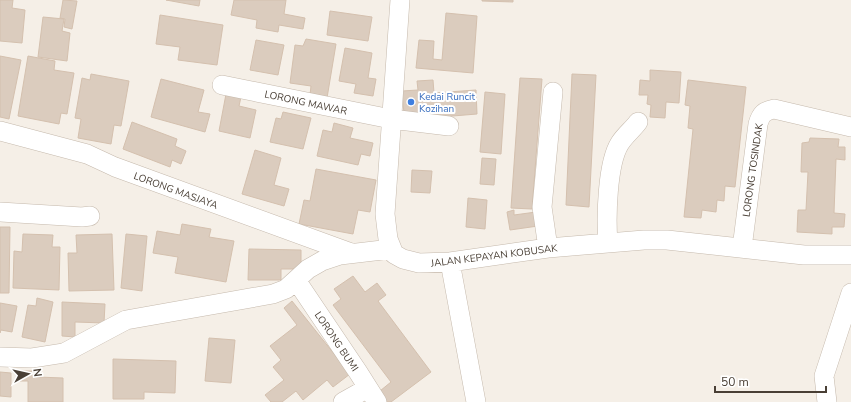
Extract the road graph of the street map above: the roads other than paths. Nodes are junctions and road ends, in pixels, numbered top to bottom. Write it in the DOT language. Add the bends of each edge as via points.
graph roads {
  1 [pos="400,0"];
  2 [pos="222,85"];
  3 [pos="553,92"];
  4 [pos="391,119"];
  5 [pos="638,122"];
  6 [pos="449,126"];
  7 [pos="851,127"];
  8 [pos="0,131"];
  9 [pos="0,212"];
  10 [pos="90,216"];
  11 [pos="608,243"];
  12 [pos="548,248"];
  13 [pos="742,248"];
  14 [pos="391,249"];
  15 [pos="351,254"];
  16 [pos="851,255"];
  17 [pos="450,262"];
  18 [pos="296,280"];
  19 [pos="851,293"];
  20 [pos="0,357"];
  21 [pos="373,395"];
  22 [pos="343,402"];
  23 [pos="476,402"];
  24 [pos="827,402"];
  1 -- 4 [label="street"];
  2 -- 4 [label="street, LORONG MAWAR"];
  3 -- 12 [label="street" via="542,207"];
  4 -- 6 [label="street, LORONG MAWAR"];
  4 -- 14 [label="street" via="385,214 386,233"];
  5 -- 11 [label="street" via="620,142 613,161 607,211"];
  7 -- 13 [label="street, LORONG TOSINDAK" via="774,109 763,112 758,124"];
  8 -- 15 [label="street, LORONG MASJAYA" via="88,154 114,167"];
  9 -- 10 [label="street"];
  11 -- 12 [label="street, JALAN KEPAYAN KOBUSAK"];
  11 -- 13 [label="street, JALAN KEPAYAN KOBUSAK" via="667,240"];
  12 -- 17 [label="street, JALAN KEPAYAN KOBUSAK"];
  13 -- 16 [label="street, JALAN KEPAYAN KOBUSAK" via="804,255"];
  14 -- 15 [label="street, LORONG MASJAYA"];
  14 -- 17 [label="street, JALAN KEPAYAN KOBUSAK" via="403,259 419,263"];
  15 -- 18 [label="street, LORONG MASJAYA" via="335,256 315,264"];
  17 -- 23 [label="street"];
  18 -- 20 [label="street, LORONG MASJAYA" via="286,289 273,294 126,320 64,353 32,358"];
  18 -- 21 [label="street, LORONG BUMI"];
  19 -- 24 [label="street" via="824,376"];
  21 -- 22 [label="street"];
}
